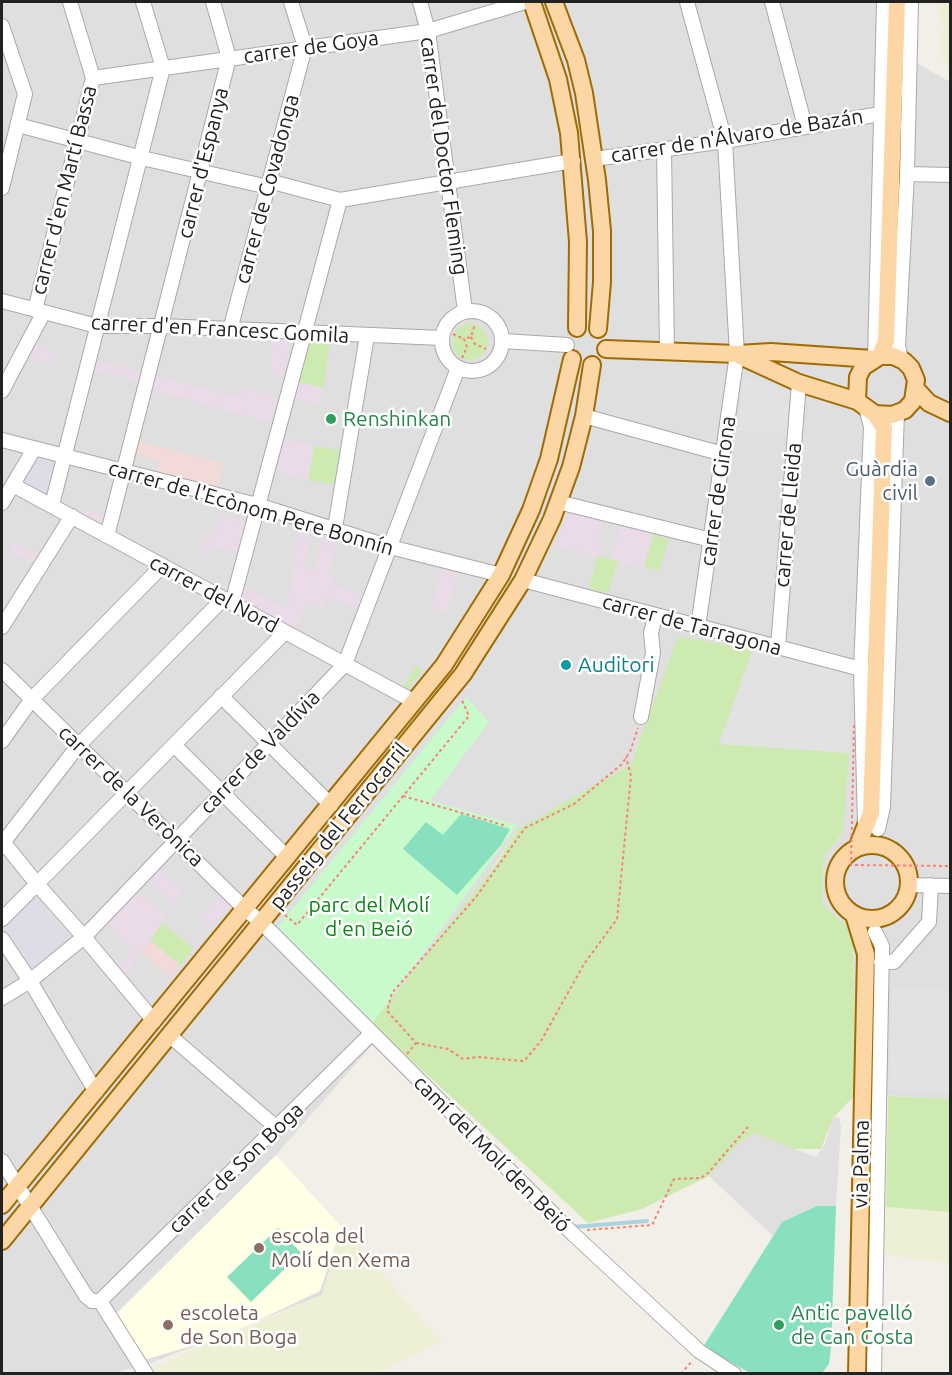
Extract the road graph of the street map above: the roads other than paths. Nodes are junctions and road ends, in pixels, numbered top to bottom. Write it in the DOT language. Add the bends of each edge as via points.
graph roads {
  1 [pos="70,2"];
  2 [pos="142,2"];
  3 [pos="213,2"];
  4 [pos="291,2"];
  5 [pos="420,2"];
  6 [pos="525,2"];
  7 [pos="532,2"];
  8 [pos="554,2"];
  9 [pos="687,2"];
  10 [pos="772,2"];
  11 [pos="884,2"];
  12 [pos="897,2"];
  13 [pos="911,2"];
  14 [pos="2,26"];
  15 [pos="428,31"];
  16 [pos="305,47"];
  17 [pos="229,58"];
  18 [pos="162,68"];
  19 [pos="93,78"];
  20 [pos="880,114"];
  21 [pos="18,125"];
  22 [pos="805,126"];
  23 [pos="725,141"];
  24 [pos="79,142"];
  25 [pos="664,149"];
  26 [pos="142,158"];
  27 [pos="594,159"];
  28 [pos="573,161"];
  29 [pos="201,172"];
  30 [pos="907,174"];
  31 [pos="951,175"];
  32 [pos="447,182"];
  33 [pos="269,184"];
  34 [pos="2,188"];
  35 [pos="340,201"];
  36 [pos="2,301"];
  37 [pos="39,311"];
  38 [pos="465,311"];
  39 [pos="97,326"];
  40 [pos="162,326"];
  41 [pos="577,328"];
  42 [pos="598,329"];
  43 [pos="230,330"];
  44 [pos="304,331"];
  45 [pos="366,336"];
  46 [pos="448,336"];
  47 [pos="503,341"];
  48 [pos="606,350"];
  49 [pos="569,352"];
  50 [pos="667,352"];
  51 [pos="771,352"];
  52 [pos="737,354"];
  53 [pos="885,355"];
  54 [pos="460,363"];
  55 [pos="592,365"];
  56 [pos="766,370"];
  57 [pos="799,383"];
  58 [pos="916,389"];
  59 [pos="2,391"];
  60 [pos="929,403"];
  61 [pos="883,413"];
  62 [pos="951,414"];
  63 [pos="584,416"];
  64 [pos="2,440"];
  65 [pos="34,449"];
  66 [pos="723,454"];
  67 [pos="64,457"];
  68 [pos="124,472"];
  69 [pos="13,485"];
  70 [pos="558,502"];
  71 [pos="2,503"];
  72 [pos="52,505"];
  73 [pos="256,505"];
  74 [pos="72,516"];
  75 [pos="335,528"];
  76 [pos="108,536"];
  77 [pos="711,540"];
  78 [pos="390,547"];
  79 [pos="162,566"];
  80 [pos="501,575"];
  81 [pos="523,580"];
  82 [pos="227,601"];
  83 [pos="655,616"];
  84 [pos="2,627"];
  85 [pos="698,627"];
  86 [pos="285,632"];
  87 [pos="778,647"];
  88 [pos="345,664"];
  89 [pos="861,669"];
  90 [pos="2,670"];
  91 [pos="221,696"];
  92 [pos="32,699"];
  93 [pos="415,702"];
  94 [pos="641,717"];
  95 [pos="2,741"];
  96 [pos="267,742"];
  97 [pos="174,745"];
  98 [pos="78,746"];
  99 [pos="221,791"];
  100 [pos="128,793"];
  101 [pos="331,805"];
  102 [pos="872,823"];
  103 [pos="175,839"];
  104 [pos="3,844"];
  105 [pos="883,847"];
  106 [pos="857,848"];
  107 [pos="287,857"];
  108 [pos="38,884"];
  109 [pos="909,885"];
  110 [pos="931,885"];
  111 [pos="951,886"];
  112 [pos="245,909"];
  113 [pos="854,915"];
  114 [pos="2,919"];
  115 [pos="261,922"];
  116 [pos="877,925"];
  117 [pos="84,937"];
  118 [pos="2,939"];
  119 [pos="866,954"];
  120 [pos="881,962"];
  121 [pos="30,981"];
  122 [pos="2,998"];
  123 [pos="153,1021"];
  124 [pos="370,1034"];
  125 [pos="169,1035"];
  126 [pos="96,1092"];
  127 [pos="277,1128"];
  128 [pos="2,1161"];
  129 [pos="16,1187"];
  130 [pos="2,1205"];
  131 [pos="29,1207"];
  132 [pos="2,1241"];
  133 [pos="100,1301"];
  134 [pos="146,1374"];
  135 [pos="734,1374"];
  136 [pos="857,1374"];
  137 [pos="874,1374"];
  1 -- 19 [label="street, carrer d'en Martí Bassa"];
  2 -- 18 [label="street"];
  3 -- 17 [label="street, carrer d'Espanya"];
  4 -- 16 [label="street"];
  5 -- 15 [label="street, carrer del Doctor Fleming"];
  6 -- 15 [label="street, carrer de Goya"];
  7 -- 28 [label="main road" via="558,79"];
  8 -- 27 [label="main road" via="576,60"];
  9 -- 23 [label="street, carrer de Girona"];
  10 -- 22 [label="street"];
  11 -- 20 [label="street"];
  12 -- 53 [label="main road"];
  13 -- 30 [label="street"];
  14 -- 21 [label="street" via="24,94"];
  15 -- 16 [label="street, carrer de Goya"];
  15 -- 32 [label="street, carrer del Doctor Fleming"];
  16 -- 17 [label="street, carrer de Goya"];
  16 -- 33 [label="street, carrer de Covadonga"];
  17 -- 18 [label="street, carrer de Goya"];
  17 -- 29 [label="street, carrer d'Espanya"];
  18 -- 19 [label="street, carrer de Goya"];
  18 -- 26 [label="street"];
  19 -- 24 [label="street, carrer d'en Martí Bassa"];
  20 -- 22 [label="street, carrer de n'Álvaro de Bazán"];
  20 -- 53 [label="street"];
  21 -- 24 [label="street"];
  21 -- 34 [label="street"];
  22 -- 23 [label="street, carrer de n'Álvaro de Bazán"];
  23 -- 25 [label="street, carrer de n'Álvaro de Bazán"];
  23 -- 52 [label="street, carrer de Girona"];
  24 -- 26 [label="street"];
  24 -- 37 [label="street, carrer d'en Martí Bassa"];
  25 -- 27 [label="street, carrer de n'Álvaro de Bazán"];
  25 -- 50 [label="street"];
  26 -- 29 [label="street"];
  26 -- 39 [label="street"];
  27 -- 42 [label="main road" via="602,231"];
  28 -- 32 [label="street"];
  28 -- 41 [label="main road" via="578,242"];
  29 -- 33 [label="street"];
  29 -- 40 [label="street, carrer d'Espanya"];
  30 -- 31 [label="street"];
  30 -- 53 [label="street" via="898,346"];
  32 -- 35 [label="street"];
  32 -- 38 [label="street, carrer del Doctor Fleming"];
  33 -- 35 [label="street"];
  33 -- 43 [label="street, carrer de Covadonga"];
  35 -- 44 [label="street"];
  36 -- 37 [label="street, carrer d'en Francesc Gomila"];
  37 -- 39 [label="street, carrer d'en Francesc Gomila"];
  37 -- 59 [label="street, carrer d'en Martí Bassa"];
  38 -- 46 [label="street" via="449,321"];
  38 -- 47 [label="street" via="491,317 502,332"];
  39 -- 40 [label="street, carrer d'en Francesc Gomila"];
  39 -- 67 [label="street"];
  40 -- 43 [label="street, carrer d'en Francesc Gomila"];
  40 -- 68 [label="street, carrer d'Espanya"];
  41 -- 42 [label="main road"];
  41 -- 49 [label="main road" via="572,332"];
  42 -- 48 [label="main road"];
  43 -- 44 [label="street, carrer d'en Francesc Gomila"];
  44 -- 45 [label="street, carrer d'en Francesc Gomila"];
  44 -- 73 [label="street"];
  45 -- 46 [label="street, carrer d'en Francesc Gomila"];
  45 -- 75 [label="street"];
  46 -- 54 [label="street" via="446,356"];
  47 -- 49 [label="street"];
  47 -- 54 [label="street" via="496,360 488,367 478,371"];
  48 -- 50 [label="main road"];
  48 -- 55 [label="main road"];
  49 -- 55 [label="main road" via="584,365"];
  49 -- 80 [label="main road, passeig del Ferrocarril" via="549,459"];
  50 -- 52 [label="main road"];
  51 -- 52 [label="main road"];
  51 -- 53 [label="main road"];
  51 -- 56 [label="main road" via="764,360"];
  52 -- 56 [label="main road"];
  52 -- 66 [label="street, carrer de Girona"];
  53 -- 58 [label="main road" via="911,368"];
  53 -- 61 [label="main road" via="863,367 858,377"];
  54 -- 78 [label="street"];
  55 -- 63 [label="main road, passeig del Ferrocarril"];
  56 -- 57 [label="main road"];
  57 -- 61 [label="main road"];
  57 -- 87 [label="street, carrer de Lleida"];
  58 -- 60 [label="main road"];
  58 -- 61 [label="main road" via="913,401"];
  60 -- 61 [label="main road"];
  60 -- 62 [label="main road"];
  61 -- 89 [label="street" via="871,427"];
  61 -- 102 [label="main road"];
  63 -- 66 [label="street"];
  63 -- 70 [label="main road, passeig del Ferrocarril"];
  64 -- 65 [label="street, carrer de l'Ecònom Pere Bonnín"];
  65 -- 67 [label="street, carrer de l'Ecònom Pere Bonnín"];
  65 -- 69 [label="street"];
  66 -- 77 [label="street, carrer de Girona"];
  67 -- 68 [label="street, carrer de l'Ecònom Pere Bonnín"];
  67 -- 72 [label="street"];
  68 -- 73 [label="street, carrer de l'Ecònom Pere Bonnín"];
  68 -- 76 [label="street, carrer d'Espanya"];
  69 -- 71 [label="street"];
  69 -- 72 [label="street, carrer del Nord"];
  70 -- 77 [label="street"];
  70 -- 81 [label="main road, passeig del Ferrocarril"];
  72 -- 74 [label="street, carrer del Nord"];
  73 -- 75 [label="street, carrer de l'Ecònom Pere Bonnín"];
  73 -- 82 [label="street"];
  74 -- 76 [label="street, carrer del Nord"];
  74 -- 84 [label="street"];
  75 -- 78 [label="street, carrer de l'Ecònom Pere Bonnín"];
  76 -- 79 [label="street, carrer del Nord"];
  77 -- 85 [label="street, carrer de Girona"];
  78 -- 80 [label="street, carrer de l'Ecònom Pere Bonnín"];
  78 -- 88 [label="street"];
  79 -- 82 [label="street, carrer del Nord"];
  79 -- 92 [label="street"];
  80 -- 93 [label="main road, passeig del Ferrocarril" via="444,665"];
  81 -- 83 [label="street, carrer de Tarragona"];
  81 -- 115 [label="main road, passeig del Ferrocarril" via="455,684"];
  82 -- 86 [label="street, carrer del Nord"];
  82 -- 98 [label="street"];
  83 -- 85 [label="street, carrer de Tarragona"];
  83 -- 94 [label="street" via="651,633 653,653"];
  85 -- 87 [label="street, carrer de Tarragona"];
  86 -- 88 [label="street, carrer del Nord"];
  86 -- 91 [label="street"];
  87 -- 89 [label="street, carrer de Tarragona"];
  88 -- 93 [label="street, carrer del Nord"];
  88 -- 96 [label="street, carrer de Valdívia"];
  89 -- 102 [label="street" via="863,808"];
  90 -- 92 [label="street, carrer de la Verònica"];
  91 -- 96 [label="street"];
  91 -- 97 [label="street"];
  92 -- 95 [label="street"];
  92 -- 98 [label="street, carrer de la Verònica"];
  93 -- 101 [label="main road, passeig del Ferrocarril"];
  96 -- 99 [label="street, carrer de Valdívia"];
  96 -- 101 [label="street"];
  97 -- 99 [label="street"];
  97 -- 100 [label="street"];
  98 -- 100 [label="street, carrer de la Verònica"];
  98 -- 104 [label="street"];
  99 -- 103 [label="street, carrer de Valdívia"];
  99 -- 107 [label="street"];
  100 -- 103 [label="street, carrer de la Verònica"];
  100 -- 108 [label="street"];
  101 -- 107 [label="main road, passeig del Ferrocarril"];
  102 -- 105 [label="main road"];
  102 -- 106 [label="main road"];
  103 -- 112 [label="street, carrer de la Verònica"];
  103 -- 117 [label="street, carrer de Valdívia"];
  104 -- 108 [label="street"];
  105 -- 106 [label="main road"];
  105 -- 109 [label="main road" via="894,852 904,864"];
  106 -- 113 [label="main road" via="842,860 835,884 838,898"];
  107 -- 112 [label="main road, passeig del Ferrocarril"];
  108 -- 114 [label="street"];
  108 -- 117 [label="street"];
  109 -- 110 [label="street"];
  109 -- 116 [label="main road" via="898,909"];
  110 -- 111 [label="street"];
  110 -- 120 [label="street" via="928,922 894,962"];
  112 -- 115 [label="street, carrer de la Verònica"];
  112 -- 123 [label="main road, passeig del Ferrocarril"];
  113 -- 116 [label="main road"];
  113 -- 119 [label="main road"];
  115 -- 124 [label="street, camí del Molí den Beió"];
  115 -- 125 [label="main road, passeig del Ferrocarril"];
  116 -- 119 [label="main road"];
  116 -- 120 [label="street"];
  117 -- 121 [label="street, carrer de Valdívia"];
  117 -- 123 [label="street"];
  118 -- 121 [label="street"];
  119 -- 136 [label="main road, via Palma"];
  120 -- 137 [label="street"];
  121 -- 122 [label="street, carrer de Valdívia"];
  121 -- 126 [label="street"];
  123 -- 126 [label="main road, passeig del Ferrocarril"];
  124 -- 127 [label="street, carrer de Son Boga"];
  124 -- 135 [label="street, camí del Molí den Beió" via="699,1352"];
  125 -- 127 [label="street"];
  125 -- 131 [label="main road, passeig del Ferrocarril"];
  126 -- 129 [label="main road, passeig del Ferrocarril"];
  127 -- 133 [label="street, carrer de Son Boga"];
  128 -- 129 [label="street"];
  129 -- 130 [label="main road, passeig del Ferrocarril"];
  129 -- 131 [label="street"];
  131 -- 132 [label="main road, passeig del Ferrocarril"];
  131 -- 133 [label="street" via="86,1296"];
  133 -- 134 [label="street"];
}
